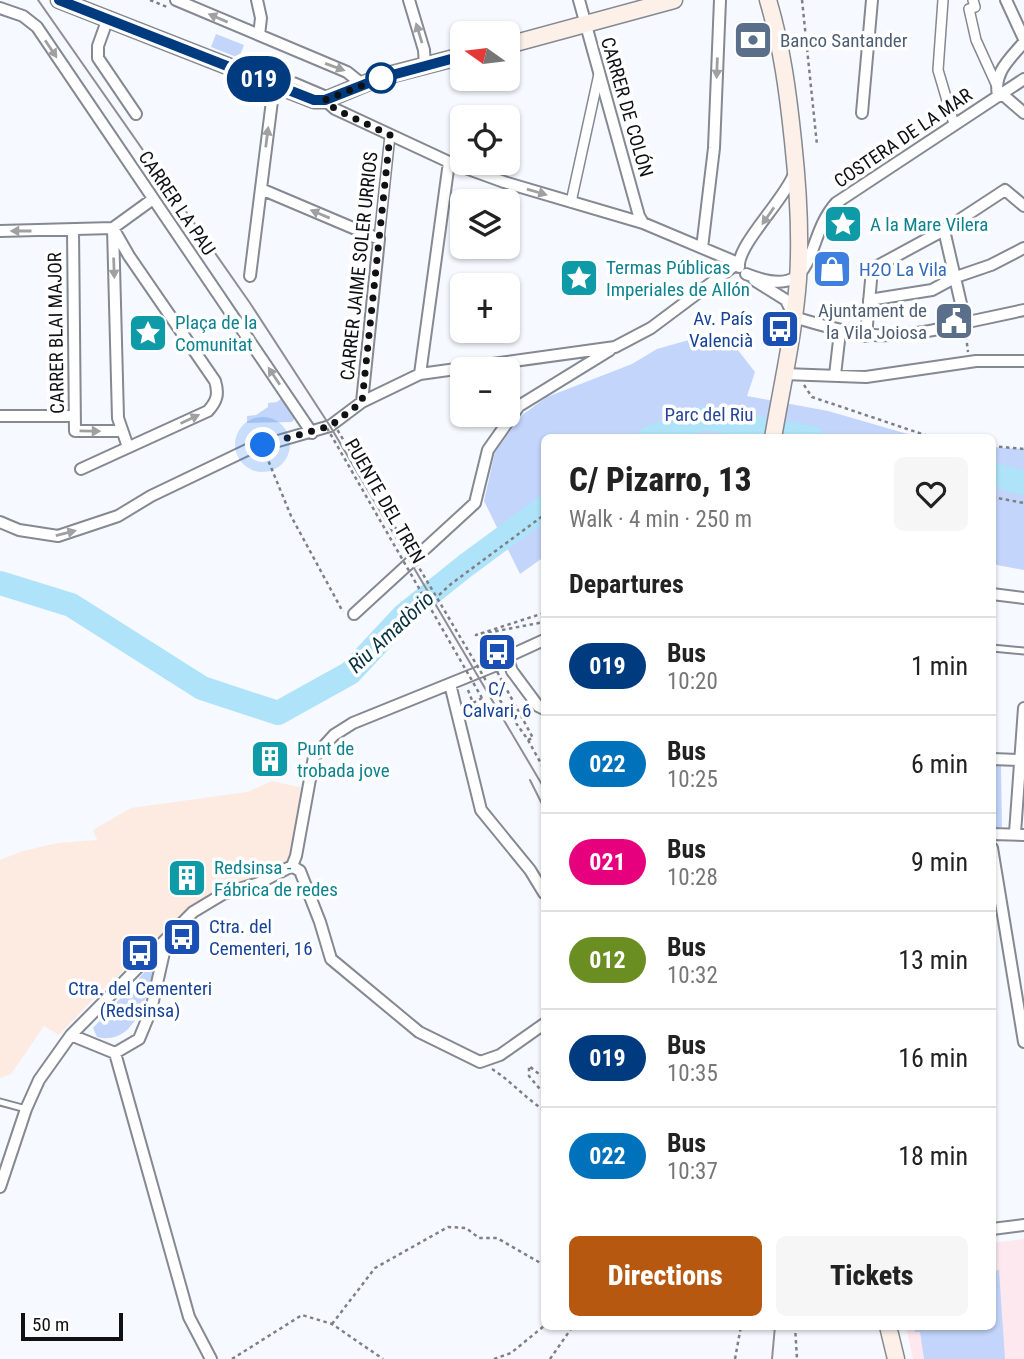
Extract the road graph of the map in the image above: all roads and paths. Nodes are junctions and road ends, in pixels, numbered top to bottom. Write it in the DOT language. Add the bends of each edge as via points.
graph roads {
  1 [pos="59,0"];
  2 [pos="176,0"];
  3 [pos="257,0"];
  4 [pos="409,0"];
  5 [pos="579,0"];
  6 [pos="720,0"];
  7 [pos="768,0"];
  8 [pos="781,0"];
  9 [pos="802,0"];
  10 [pos="872,0"];
  11 [pos="943,0"];
  12 [pos="973,0"];
  13 [pos="1006,0"];
  14 [pos="667,1"];
  15 [pos="0,8"];
  16 [pos="108,18"];
  17 [pos="586,24"];
  18 [pos="259,35"];
  19 [pos="1024,40"];
  20 [pos="520,42"];
  21 [pos="783,58"];
  22 [pos="450,59"];
  23 [pos="425,66"];
  24 [pos="599,72"];
  25 [pos="1024,79"];
  26 [pos="295,81"];
  27 [pos="362,84"];
  28 [pos="274,85"];
  29 [pos="998,91"];
  30 [pos="330,98"];
  31 [pos="862,113"];
  32 [pos="1024,113"];
  33 [pos="136,114"];
  34 [pos="954,124"];
  35 [pos="390,135"];
  36 [pos="817,145"];
  37 [pos="449,162"];
  38 [pos="796,168"];
  39 [pos="261,189"];
  40 [pos="153,199"];
  41 [pos="571,202"];
  42 [pos="1024,206"];
  43 [pos="643,223"];
  44 [pos="113,228"];
  45 [pos="73,230"];
  46 [pos="944,230"];
  47 [pos="0,231"];
  48 [pos="379,239"];
  49 [pos="702,248"];
  50 [pos="1024,248"];
  51 [pos="738,263"];
  52 [pos="746,274"];
  53 [pos="250,276"];
  54 [pos="798,277"];
  55 [pos="956,277"];
  56 [pos="869,300"];
  57 [pos="962,308"];
  58 [pos="1024,310"];
  59 [pos="793,317"];
  60 [pos="968,322"];
  61 [pos="948,327"];
  62 [pos="840,332"];
  63 [pos="866,336"];
  64 [pos="615,347"];
  65 [pos="1024,361"];
  66 [pos="420,374"];
  67 [pos="835,374"];
  68 [pos="788,375"];
  69 [pos="362,402"];
  70 [pos="0,416"];
  71 [pos="74,416"];
  72 [pos="330,426"];
  73 [pos="121,431"];
  74 [pos="312,433"];
  75 [pos="774,434"];
  76 [pos="922,434"];
  77 [pos="263,445"];
  78 [pos="996,446"];
  79 [pos="128,447"];
  80 [pos="1024,449"];
  81 [pos="80,469"];
  82 [pos="996,498"];
  83 [pos="1024,503"];
  84 [pos="541,517"];
  85 [pos="0,522"];
  86 [pos="996,594"];
  87 [pos="439,595"];
  88 [pos="1024,598"];
  89 [pos="354,614"];
  90 [pos="541,615"];
  91 [pos="541,623"];
  92 [pos="541,641"];
  93 [pos="996,648"];
  94 [pos="1024,651"];
  95 [pos="507,657"];
  96 [pos="494,666"];
  97 [pos="464,679"];
  98 [pos="450,684"];
  99 [pos="541,708"];
  100 [pos="1024,708"];
  101 [pos="528,740"];
  102 [pos="996,759"];
  103 [pos="1018,761"];
  104 [pos="541,764"];
  105 [pos="996,834"];
  106 [pos="1019,834"];
  107 [pos="292,866"];
  108 [pos="996,872"];
  109 [pos="541,888"];
  110 [pos="168,936"];
  111 [pos="541,1026"];
  112 [pos="71,1035"];
  113 [pos="1024,1042"];
  114 [pos="115,1053"];
  115 [pos="480,1062"];
  116 [pos="541,1075"];
  117 [pos="541,1090"];
  118 [pos="0,1102"];
  119 [pos="541,1108"];
  120 [pos="26,1109"];
  121 [pos="0,1187"];
  122 [pos="1024,1225"];
  123 [pos="996,1228"];
  124 [pos="541,1263"];
  125 [pos="332,1324"];
  126 [pos="541,1328"];
  127 [pos="570,1330"];
  128 [pos="740,1330"];
  129 [pos="795,1330"];
  130 [pos="889,1330"];
  131 [pos="211,1359"];
  132 [pos="232,1359"];
  133 [pos="383,1359"];
  134 [pos="494,1359"];
  135 [pos="550,1359"];
  136 [pos="735,1359"];
  137 [pos="797,1359"];
  138 [pos="896,1359"];
  1 -- 16 [label="main road"];
  18 -- 2 [label="street, one-way"];
  3 -- 18 [label="street"];
  23 -- 4 [label="street, one-way"];
  5 -- 17 [label="street, CARRER DE COLÓN"];
  6 -- 49 [label="street, one-way" via="714,148"];
  7 -- 21 [label="main road"];
  8 -- 21 [label="main road"];
  9 -- 36 [label="path"];
  10 -- 31 [label="street"];
  11 -- 34 [label="street" via="939,70"];
  12 -- 29 [label="street" via="975,7 969,9 976,40"];
  13 -- 19 [label="street"];
  14 -- 17 [label="main road"];
  15 -- 40 [label="street, CARRER LA PAU, one-way" via="37,27"];
  16 -- 28 [label="main road"];
  16 -- 33 [label="street" via="98,58"];
  17 -- 20 [label="main road"];
  17 -- 24 [label="street, CARRER DE COLÓN"];
  18 -- 27 [label="street, one-way" via="347,72"];
  19 -- 29 [label="street" via="1000,71"];
  21 -- 38 [label="main road"];
  22 -- 23 [label="main road"];
  23 -- 27 [label="main road"];
  24 -- 41 [label="street"];
  24 -- 43 [label="street, CARRER DE COLÓN"];
  25 -- 29 [label="street, COSTERA DE LA MAR"];
  26 -- 30 [label="lane"];
  27 -- 30 [label="main road"];
  28 -- 30 [label="main road" via="309,99"];
  39 -- 28 [label="street, one-way"];
  29 -- 32 [label="street"];
  29 -- 34 [label="street, COSTERA DE LA MAR"];
  30 -- 35 [label="street" via="335,109"];
  34 -- 54 [label="street, COSTERA DE LA MAR" via="835,203"];
  35 -- 37 [label="street"];
  35 -- 48 [label="street, CARRER JAIME SOLER URRIOS"];
  37 -- 41 [label="street, one-way"];
  37 -- 66 [label="street"];
  38 -- 51 [label="street, one-way"];
  38 -- 54 [label="main road"];
  48 -- 39 [label="street, one-way"];
  39 -- 53 [label="street"];
  40 -- 44 [label="street"];
  74 -- 40 [label="street, CARRER LA PAU, one-way"];
  41 -- 43 [label="street"];
  42 -- 46 [label="street" via="1005,190"];
  43 -- 49 [label="street"];
  44 -- 45 [label="street"];
  44 -- 73 [label="street, one-way"];
  79 -- 44 [label="street, one-way" via="208,411 219,391"];
  45 -- 47 [label="street, one-way"];
  45 -- 71 [label="street, CARRER BLAI MAJOR"];
  46 -- 55 [label="street"];
  46 -- 56 [label="street" via="872,269"];
  48 -- 69 [label="street, CARRER JAIME SOLER URRIOS"];
  49 -- 51 [label="street"];
  50 -- 55 [label="street"];
  51 -- 52 [label="street"];
  51 -- 64 [label="street" via="651,328"];
  52 -- 54 [label="street" via="775,282"];
  52 -- 59 [label="street" via="786,300"];
  54 -- 59 [label="main road"];
  55 -- 56 [label="street" via="932,290"];
  55 -- 57 [label="street"];
  56 -- 63 [label="street"];
  58 -- 60 [label="street"];
  59 -- 62 [label="street"];
  59 -- 68 [label="main road"];
  61 -- 63 [label="street" via="903,336"];
  62 -- 63 [label="street"];
  62 -- 67 [label="street"];
  64 -- 66 [label="street"];
  64 -- 89 [label="street" via="519,406 488,450 475,503"];
  65 -- 67 [label="street" via="976,361 866,377"];
  66 -- 69 [label="street"];
  67 -- 68 [label="street"];
  68 -- 75 [label="main road"];
  68 -- 76 [label="path" via="812,397"];
  69 -- 72 [label="street"];
  70 -- 71 [label="street"];
  71 -- 73 [label="street, CARRER BLAI MAJOR, one-way" via="75,430"];
  72 -- 74 [label="street"];
  72 -- 97 [label="path, PUENTE DEL TREN, bridge" via="482,698 473,703"];
  72 -- 101 [label="path, PUENTE DEL TREN, bridge" via="485,679"];
  73 -- 79 [label="street"];
  74 -- 77 [label="street"];
  85 -- 77 [label="street, one-way" via="58,536 118,516"];
  77 -- 89 [label="path" via="291,516 346,619"];
  78 -- 80 [label="path"];
  79 -- 81 [label="street"];
  82 -- 83 [label="path"];
  84 -- 87 [label="path"];
  86 -- 88 [label="street"];
  90 -- 91 [label="path" via="476,635"];
  92 -- 95 [label="street"];
  93 -- 94 [label="lane"];
  95 -- 96 [label="street"];
  95 -- 99 [label="street" via="512,671"];
  96 -- 97 [label="street"];
  96 -- 101 [label="path, bridge" via="533,738"];
  97 -- 98 [label="street"];
  98 -- 107 [label="street" via="353,723 313,757"];
  98 -- 109 [label="street" via="481,810"];
  100 -- 103 [label="street"];
  101 -- 104 [label="path"];
  102 -- 103 [label="street"];
  103 -- 106 [label="street"];
  105 -- 106 [label="street"];
  107 -- 110 [label="street" via="223,894 193,912"];
  107 -- 115 [label="street" via="300,871 331,959 419,1032"];
  108 -- 113 [label="street"];
  110 -- 112 [label="street"];
  110 -- 114 [label="street" via="151,1010 139,1039"];
  111 -- 115 [label="street" via="500,1055"];
  112 -- 114 [label="street"];
  112 -- 120 [label="street" via="39,1080"];
  114 -- 131 [label="street" via="189,1317"];
  115 -- 119 [label="path" via="507,1078"];
  116 -- 117 [label="path" via="529,1066 529,1076"];
  118 -- 120 [label="lane"];
  120 -- 121 [label="street"];
  122 -- 123 [label="street"];
  124 -- 125 [label="path" via="497,1238 479,1238 466,1228 448,1227 375,1268"];
  125 -- 132 [label="path" via="302,1315"];
  125 -- 133 [label="path"];
  126 -- 134 [label="path" via="511,1353"];
  127 -- 135 [label="path"];
  128 -- 136 [label="path"];
  129 -- 137 [label="path"];
  130 -- 138 [label="main road"];
}
